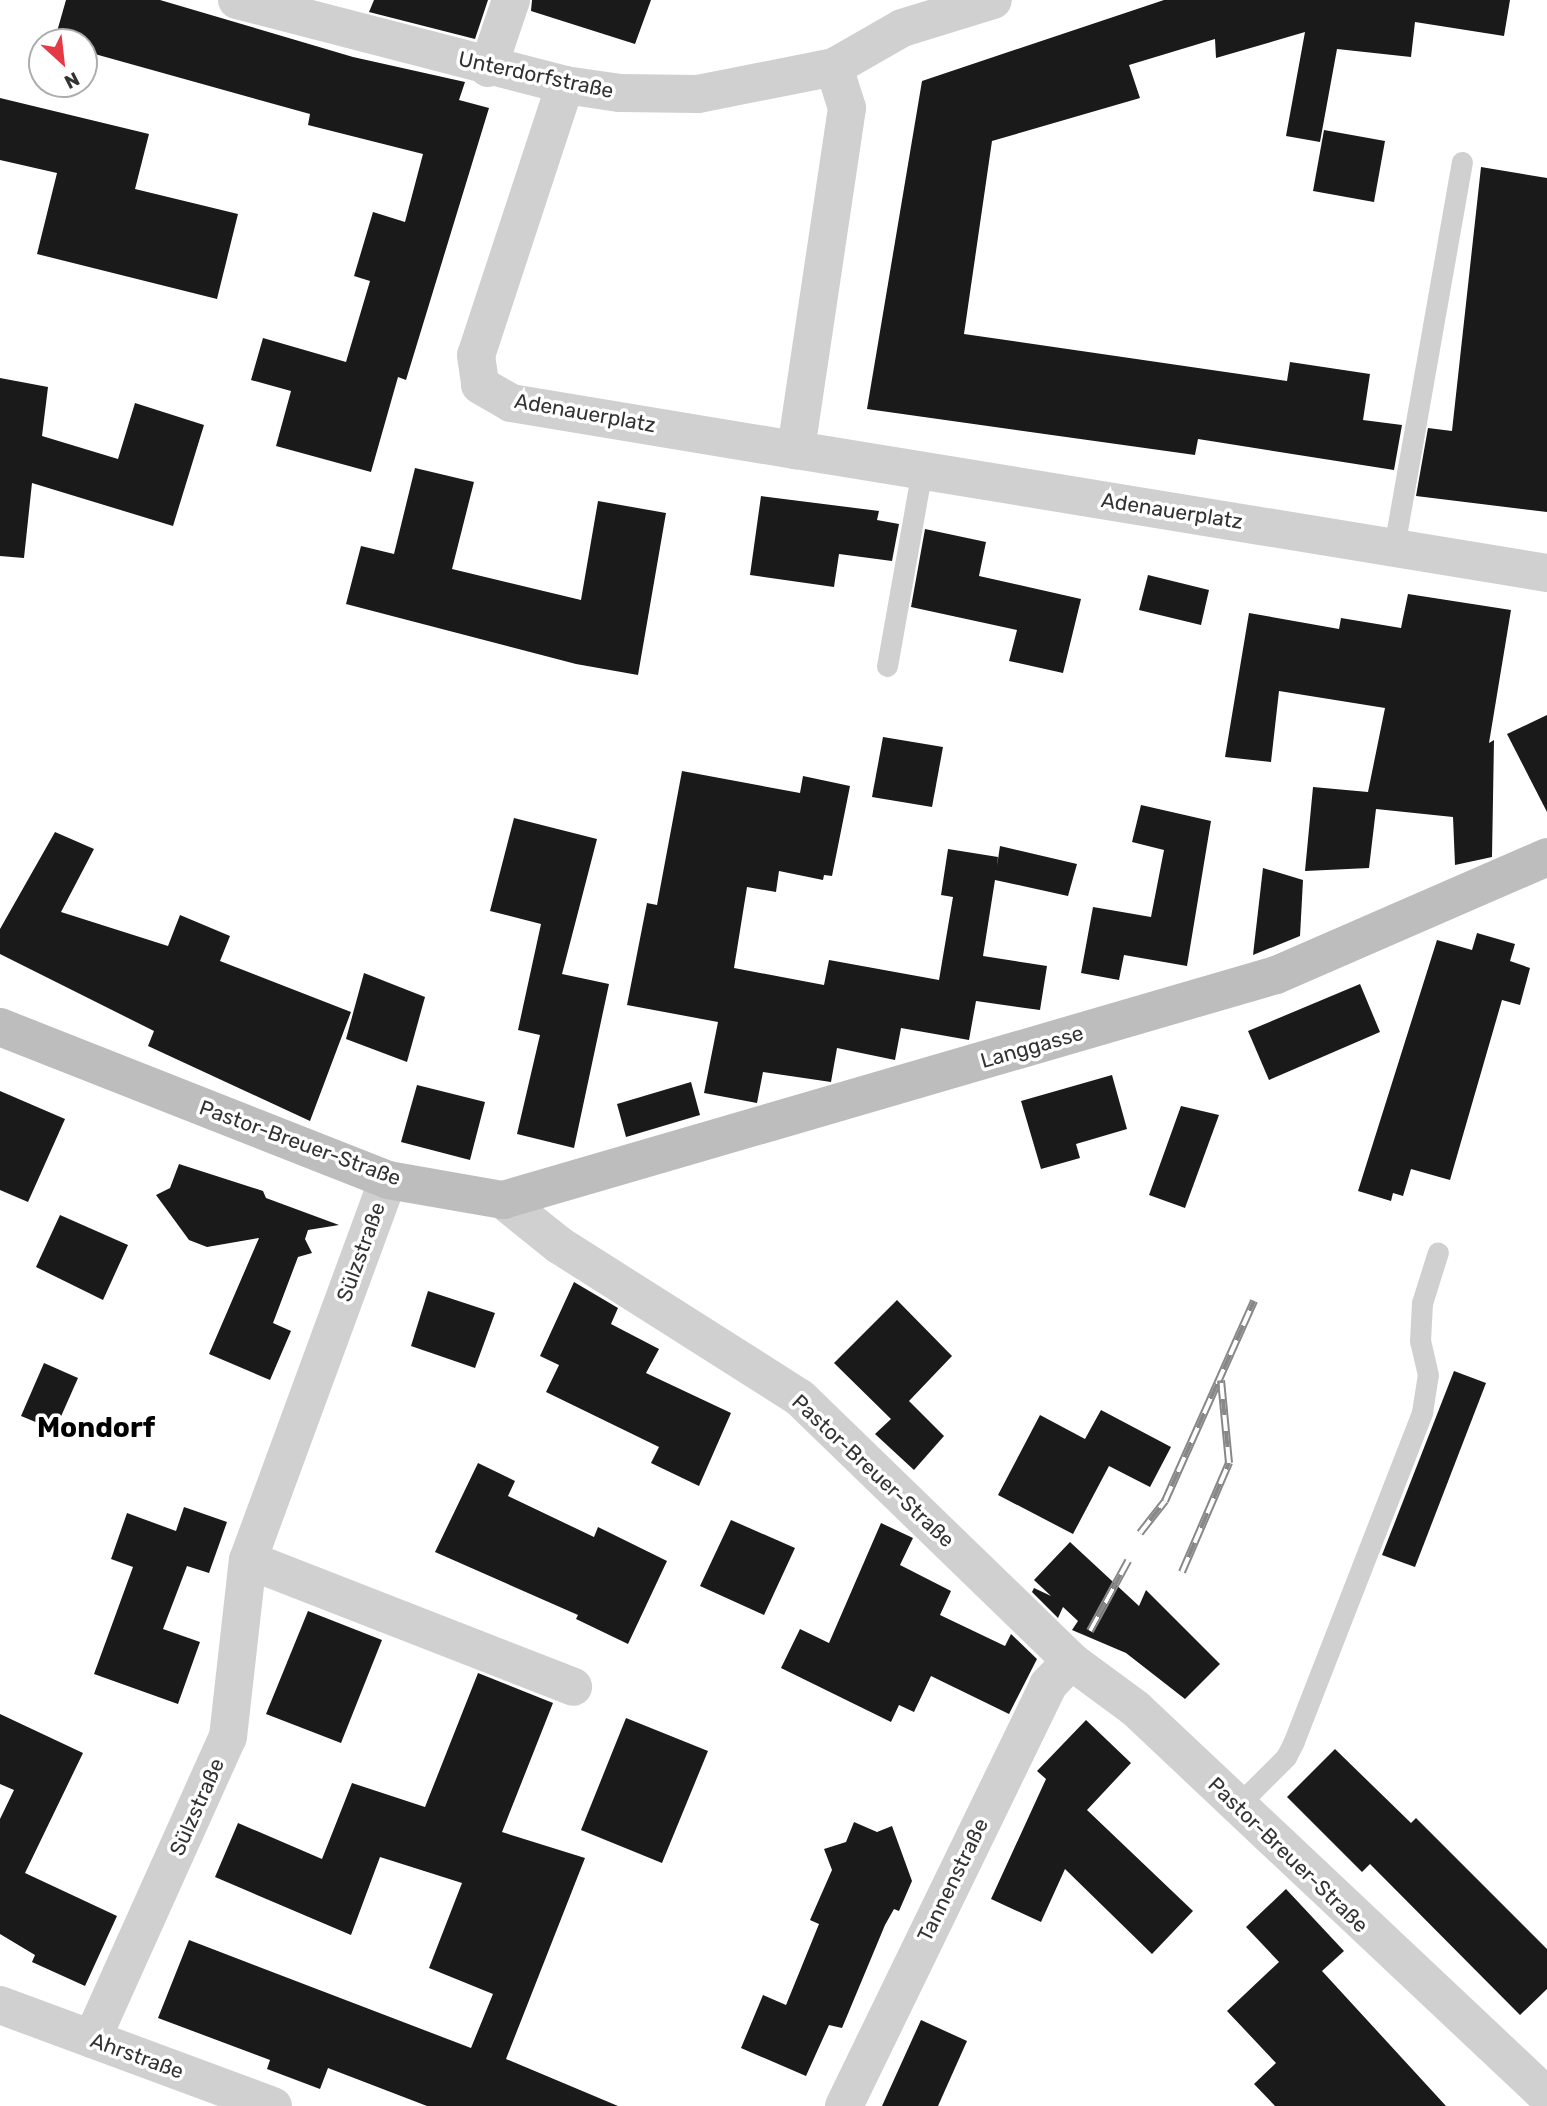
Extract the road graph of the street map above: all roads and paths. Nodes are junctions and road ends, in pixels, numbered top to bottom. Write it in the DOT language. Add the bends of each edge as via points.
graph roads {
  1 [pos="237,0"];
  2 [pos="511,0"];
  3 [pos="993,0"];
  4 [pos="834,67"];
  5 [pos="488,68"];
  6 [pos="565,85"];
  7 [pos="1462,162"];
  8 [pos="796,450"];
  9 [pos="922,470"];
  10 [pos="1394,547"];
  11 [pos="1547,573"];
  12 [pos="887,666"];
  13 [pos="1547,857"];
  14 [pos="0,1027"];
  15 [pos="388,1180"];
  16 [pos="503,1199"];
  17 [pos="1438,1252"];
  18 [pos="248,1560"];
  19 [pos="1071,1661"];
  20 [pos="573,1687"];
  21 [pos="1237,1806"];
  22 [pos="0,2006"];
  23 [pos="92,2039"];
  24 [pos="1545,2088"];
  25 [pos="273,2106"];
  26 [pos="844,2106"];
  1 -- 5 [label="street, Unterdorfstraße"];
  2 -- 5 [label="street"];
  3 -- 4 [label="street, Unterdorfstraße" via="902,27"];
  4 -- 6 [label="street, Unterdorfstraße" via="698,94 620,93"];
  4 -- 8 [label="street" via="847,108"];
  5 -- 6 [label="street, Unterdorfstraße"];
  6 -- 8 [label="street, Adenauerplatz" via="475,355 480,385 511,403"];
  7 -- 10 [label="lane"];
  8 -- 9 [label="street, Adenauerplatz"];
  9 -- 10 [label="street, Adenauerplatz"];
  9 -- 12 [label="lane"];
  10 -- 11 [label="street, Adenauerplatz"];
  13 -- 16 [label="street, Langgasse" via="1276,975"];
  14 -- 15 [label="street, Pastor-Breuer-Straße"];
  15 -- 16 [label="street, Pastor-Breuer-Straße"];
  15 -- 18 [label="street, Sülzstraße"];
  16 -- 19 [label="street, Pastor-Breuer-Straße" via="559,1245 800,1398"];
  17 -- 21 [label="lane" via="1422,1303 1420,1341 1428,1375 1422,1412 1294,1741 1286,1757"];
  18 -- 20 [label="street"];
  18 -- 23 [label="street, Sülzstraße" via="228,1737"];
  19 -- 21 [label="street, Pastor-Breuer-Straße" via="1136,1709"];
  19 -- 26 [label="street, Tannenstraße" via="1048,1685"];
  21 -- 24 [label="street, Pastor-Breuer-Straße"];
  22 -- 23 [label="street, Ahrstraße"];
  23 -- 25 [label="street, Ahrstraße"];
}
